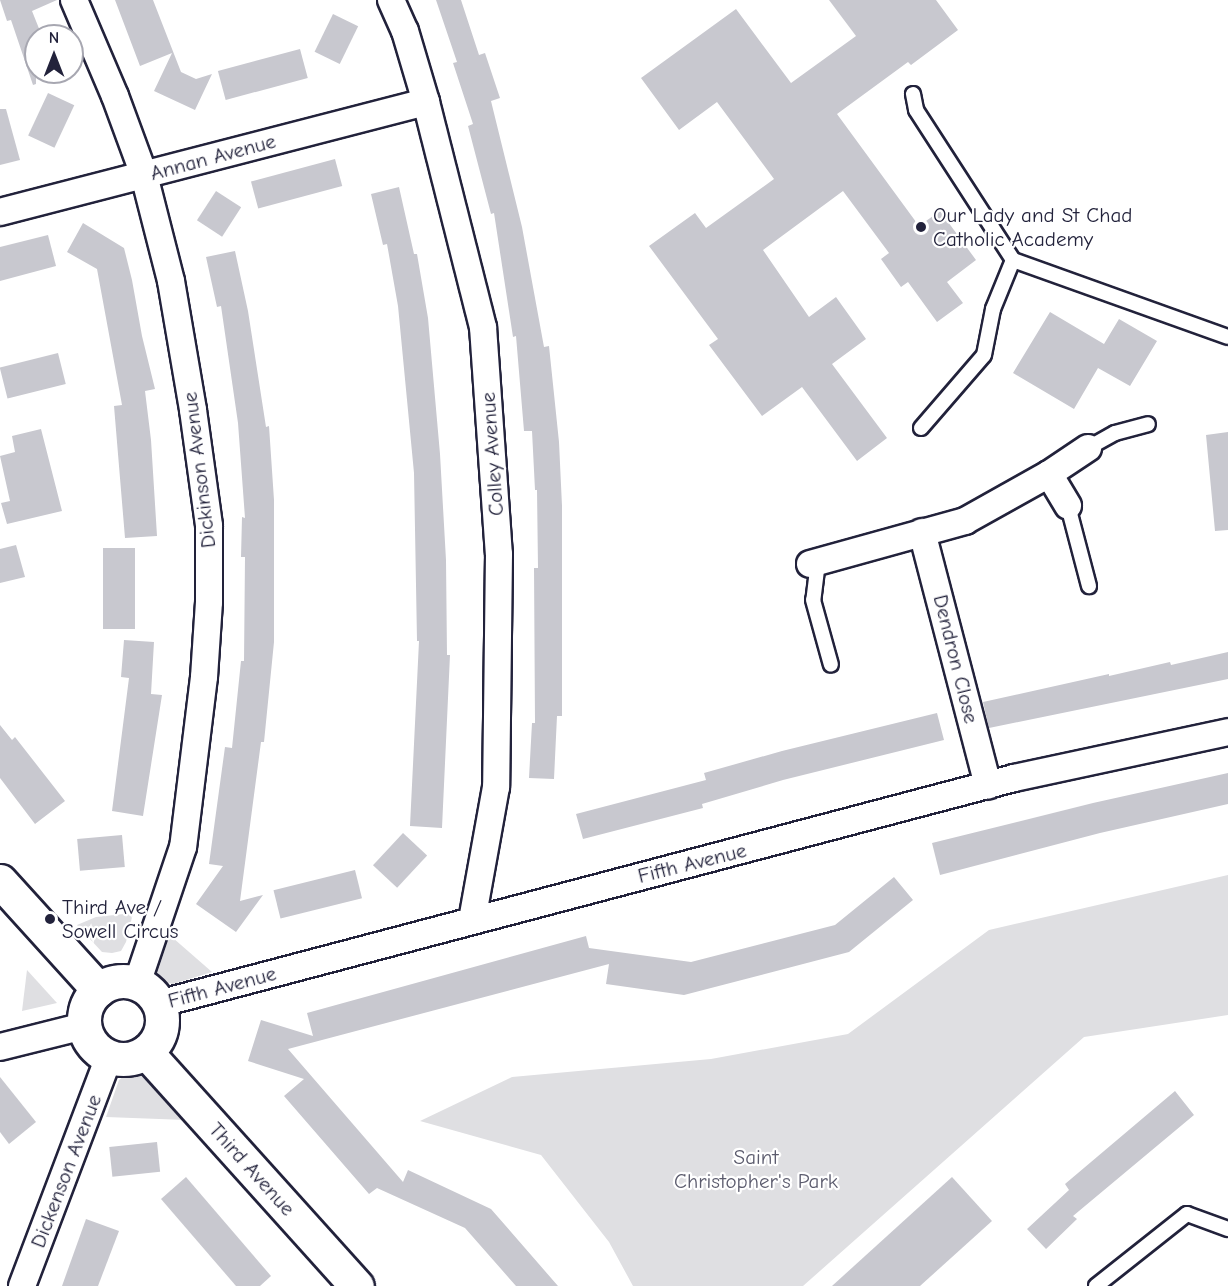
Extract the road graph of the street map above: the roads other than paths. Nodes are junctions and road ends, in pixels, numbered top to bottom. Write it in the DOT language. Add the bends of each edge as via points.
graph roads {
  1 [pos="74,0"];
  2 [pos="390,0"];
  3 [pos="913,94"];
  4 [pos="426,102"];
  5 [pos="144,175"];
  6 [pos="0,212"];
  7 [pos="1013,260"];
  8 [pos="1228,337"];
  9 [pos="1148,424"];
  10 [pos="921,428"];
  11 [pos="1088,448"];
  12 [pos="1049,474"];
  13 [pos="1068,506"];
  14 [pos="922,532"];
  15 [pos="814,563"];
  16 [pos="1089,586"];
  17 [pos="831,665"];
  18 [pos="1228,732"];
  19 [pos="988,786"];
  20 [pos="0,881"];
  21 [pos="472,920"];
  22 [pos="99,990"];
  23 [pos="147,994"];
  24 [pos="84,1026"];
  25 [pos="0,1047"];
  26 [pos="146,1052"];
  27 [pos="109,1057"];
  28 [pos="1228,1229"];
  29 [pos="350,1283"];
  30 [pos="22,1286"];
  31 [pos="1096,1286"];
  1 -- 5 [label="street, Dickinson Avenue"];
  2 -- 4 [label="street, Colley Avenue" via="405,31"];
  3 -- 7 [label="lane" via="916,110"];
  4 -- 5 [label="street, Annan Avenue"];
  4 -- 21 [label="street, Colley Avenue" via="483,327 499,554 496,787"];
  5 -- 6 [label="street, Annan Avenue"];
  5 -- 23 [label="street, Dickinson Avenue" via="171,281 209,526 204,677 183,847"];
  7 -- 8 [label="lane"];
  7 -- 10 [label="lane" via="993,309 984,355"];
  9 -- 11 [label="lane" via="1115,433"];
  11 -- 12 [label="street"];
  12 -- 13 [label="street"];
  12 -- 14 [label="street" via="965,521"];
  13 -- 16 [label="lane"];
  14 -- 15 [label="street"];
  14 -- 19 [label="street, Dendron Close"];
  15 -- 17 [label="lane" via="813,600"];
  18 -- 19 [label="street, Fifth Avenue"];
  19 -- 21 [label="street, Fifth Avenue"];
  20 -- 22 [label="street"];
  21 -- 23 [label="street, Fifth Avenue"];
  22 -- 23 [label="street" via="117,982"];
  22 -- 24 [label="street" via="87,1006"];
  23 -- 26 [label="street" via="162,1017 161,1030"];
  24 -- 25 [label="street"];
  24 -- 27 [label="street" via="93,1045"];
  26 -- 27 [label="street" via="122,1059"];
  26 -- 29 [label="street, Third Avenue"];
  27 -- 30 [label="street, Dickenson Avenue"];
  28 -- 31 [label="lane" via="1186,1214"];
}
